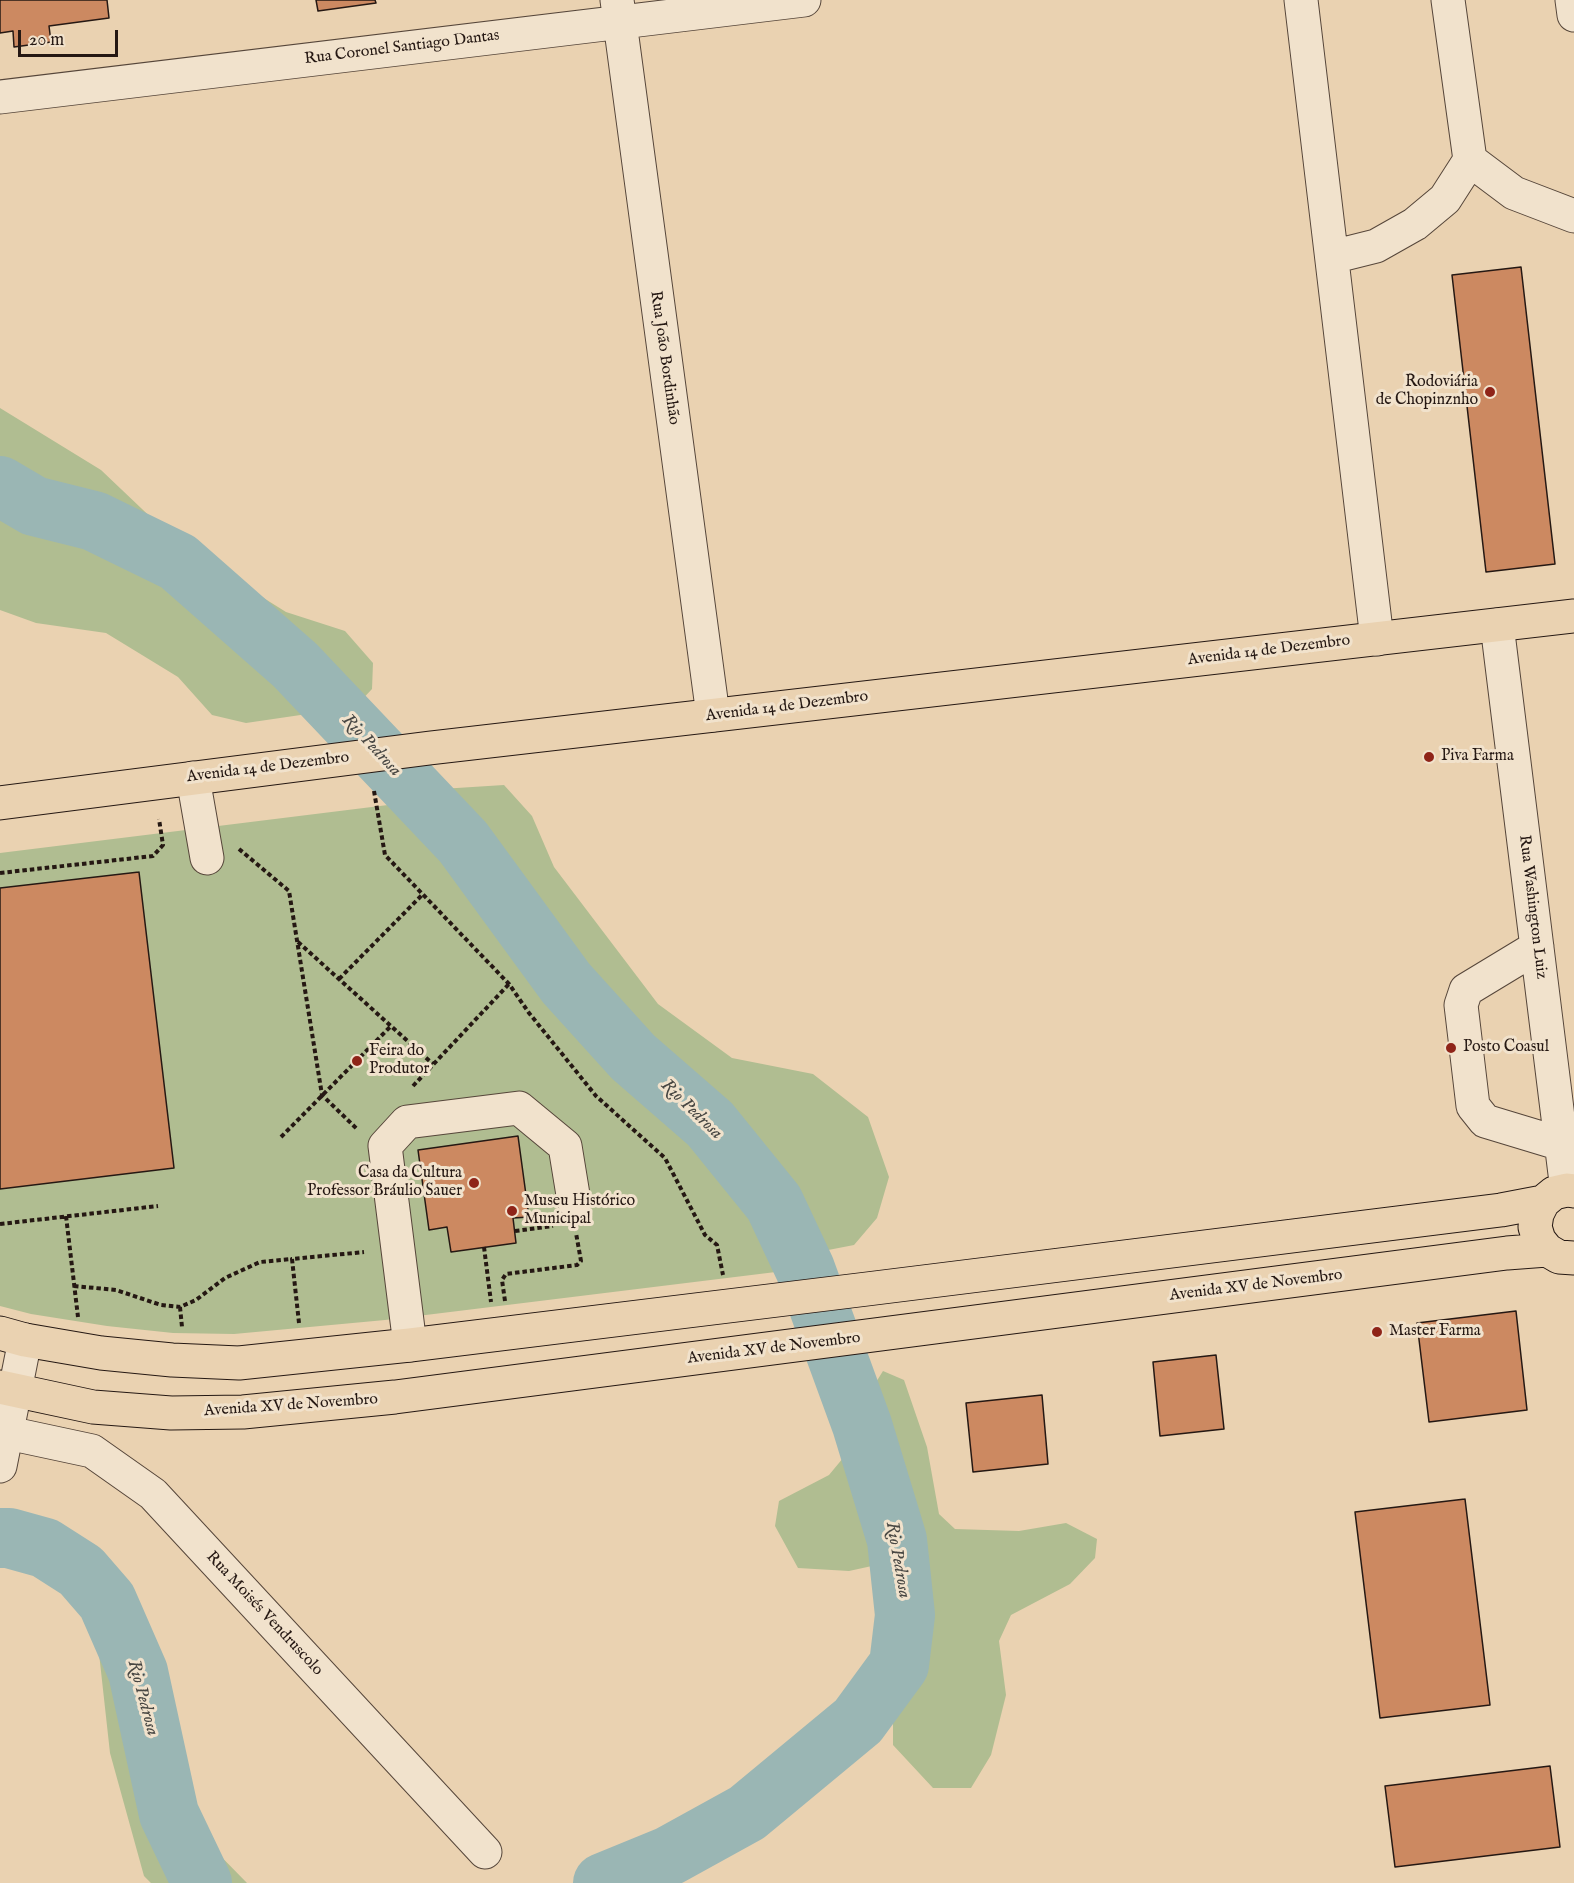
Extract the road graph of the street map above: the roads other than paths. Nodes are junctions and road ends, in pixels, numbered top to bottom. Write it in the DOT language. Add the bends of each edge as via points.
graph roads {
  1 [pos="804,0"];
  2 [pos="1301,0"];
  3 [pos="1448,0"];
  4 [pos="1572,0"];
  5 [pos="617,11"];
  6 [pos="1574,15"];
  7 [pos="0,97"];
  8 [pos="1470,160"];
  9 [pos="1574,216"];
  10 [pos="1332,257"];
  11 [pos="1574,616"];
  12 [pos="1497,625"];
  13 [pos="1377,639"];
  14 [pos="712,715"];
  15 [pos="194,778"];
  16 [pos="0,803"];
  17 [pos="207,858"];
  18 [pos="1537,947"];
  19 [pos="1561,1144"];
  20 [pos="1561,1194"];
  21 [pos="570,1218"];
  22 [pos="1567,1259"];
  23 [pos="13,1336"];
  24 [pos="410,1345"];
  25 [pos="8,1390"];
  26 [pos="8,1433"];
  27 [pos="0,1466"];
  28 [pos="485,1852"];
  1 -- 5 [label="street, Rua Coronel Santiago Dantas"];
  2 -- 10 [label="street"];
  3 -- 8 [label="street"];
  4 -- 6 [label="street"];
  5 -- 7 [label="street, Rua Coronel Santiago Dantas"];
  5 -- 14 [label="street, Rua João Bordinhão"];
  8 -- 9 [label="street" via="1514,193"];
  8 -- 10 [label="street" via="1445,199 1415,224 1376,246"];
  10 -- 13 [label="street"];
  11 -- 12 [label="main road, Avenida 14 de Dezembro"];
  12 -- 13 [label="main road, Avenida 14 de Dezembro"];
  12 -- 18 [label="street, Rua Washington Luiz"];
  13 -- 14 [label="main road, Avenida 14 de Dezembro"];
  14 -- 15 [label="main road, Avenida 14 de Dezembro"];
  15 -- 16 [label="main road, Avenida 14 de Dezembro"];
  15 -- 17 [label="street"];
  18 -- 19 [label="street, Rua Washington Luiz"];
  18 -- 19 [label="street" via="1466,990 1461,1005 1473,1107 1485,1121"];
  19 -- 20 [label="street, Rua Washington Luiz"];
  20 -- 22 [label="main road" via="1537,1214 1535,1227 1539,1240"];
  20 -- 24 [label="main road" via="1501,1210 867,1289 736,1295"];
  21 -- 24 [label="street" via="565,1146 519,1108 407,1122 385,1146"];
  22 -- 25 [label="main road, Avenida XV de Novembro" via="1507,1253 395,1397 243,1412 171,1413 93,1407"];
  23 -- 24 [label="main road" via="101,1353 239,1363"];
  23 -- 25 [label="street"];
  25 -- 26 [label="street"];
  26 -- 27 [label="street"];
  26 -- 28 [label="street, Rua Moisés Vendruscolo" via="92,1450 153,1494"];
}
